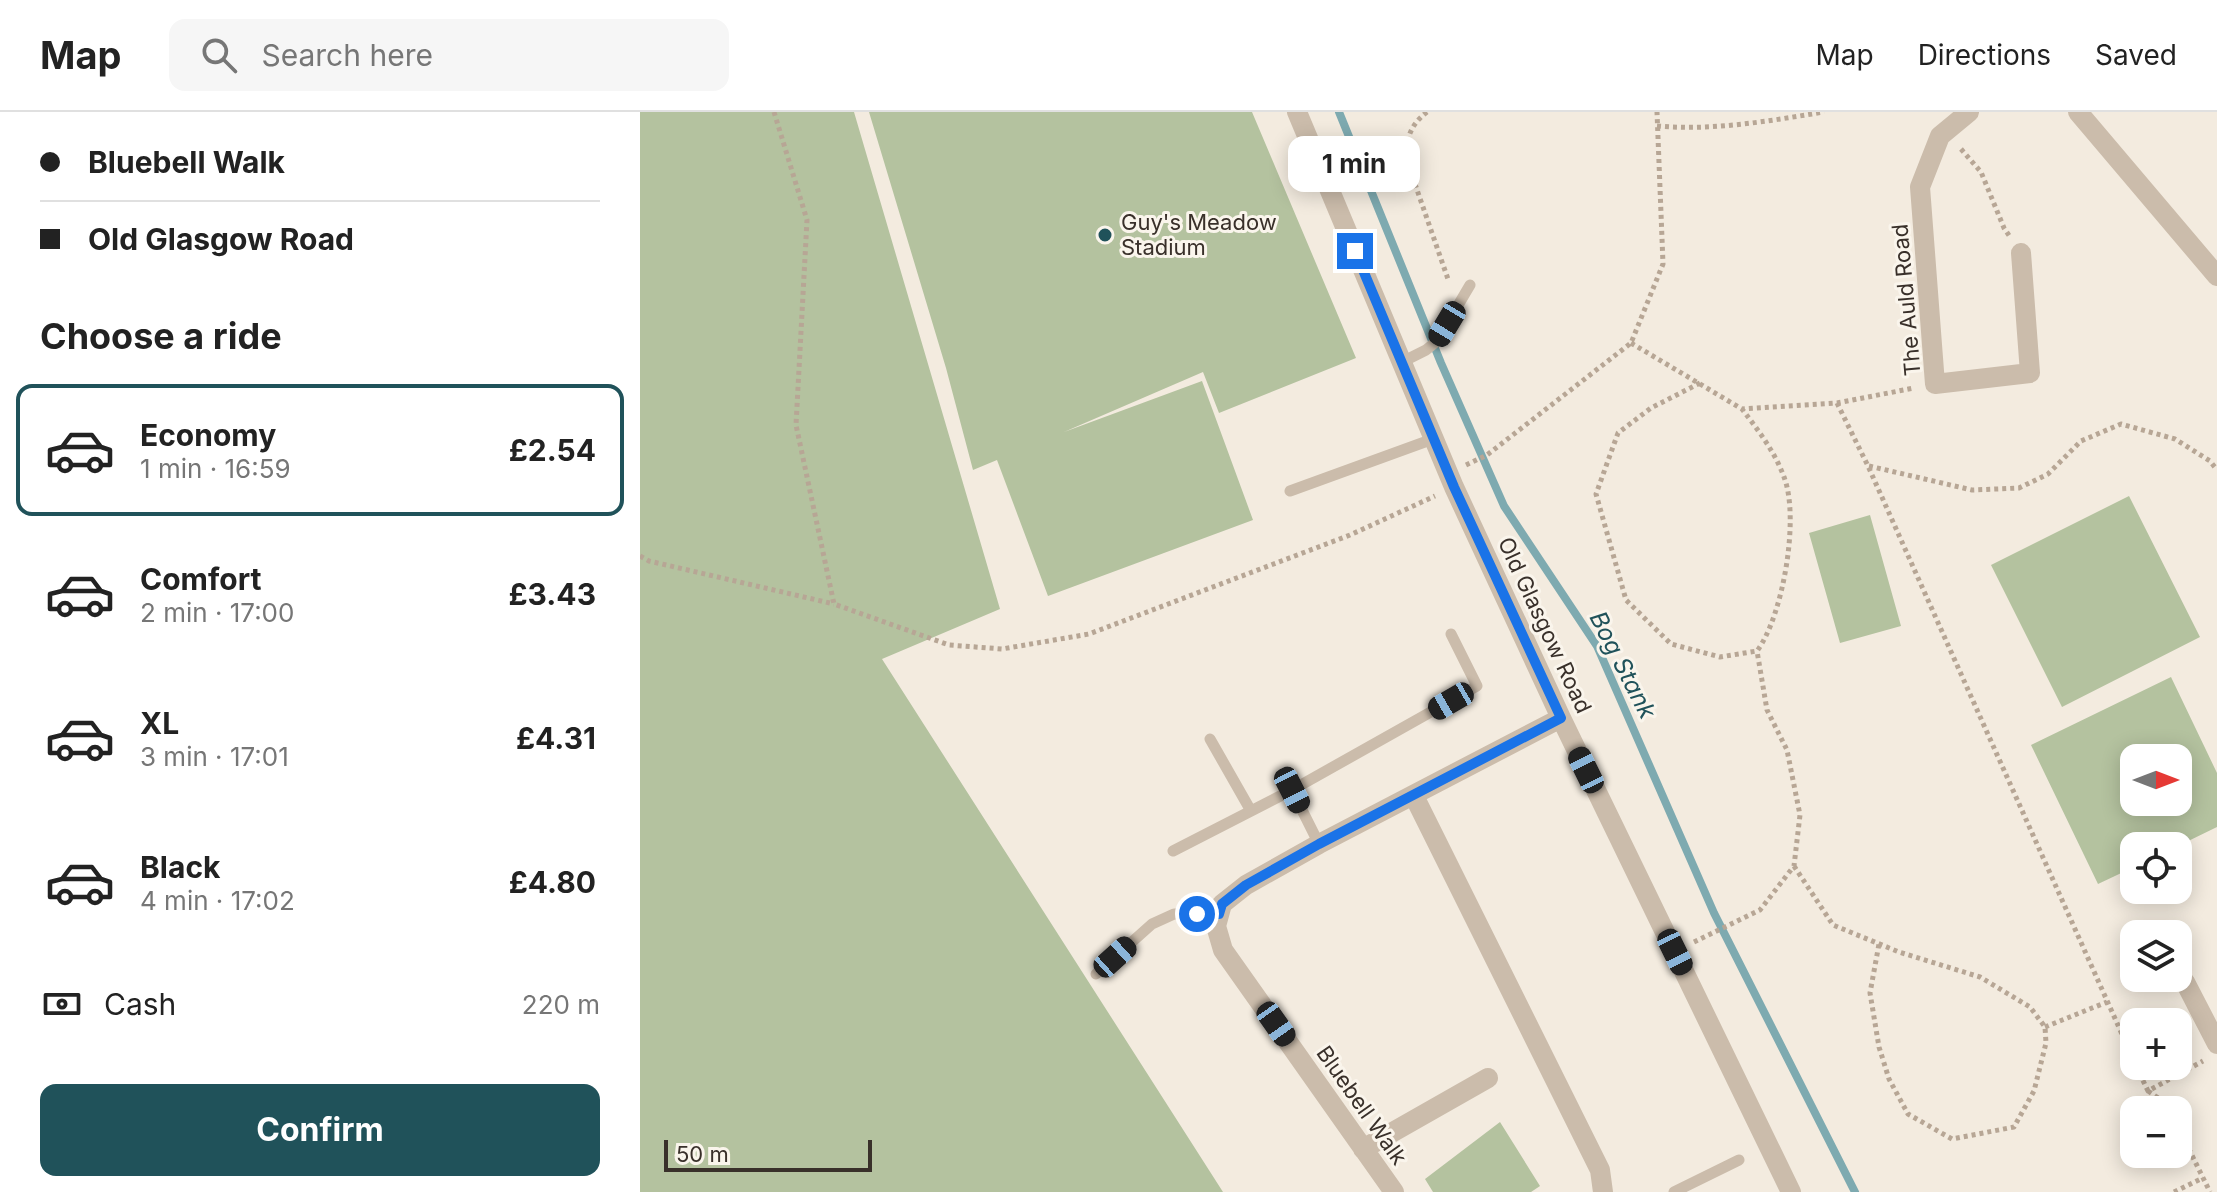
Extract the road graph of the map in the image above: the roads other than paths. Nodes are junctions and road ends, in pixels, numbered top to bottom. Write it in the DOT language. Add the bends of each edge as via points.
graph roads {
  1 [pos="1297,112"];
  2 [pos="1969,112"];
  3 [pos="2078,112"];
  4 [pos="2021,253"];
  5 [pos="2217,276"];
  6 [pos="1470,285"];
  7 [pos="1402,362"];
  8 [pos="1433,439"];
  9 [pos="1290,491"];
  10 [pos="1451,634"];
  11 [pos="1561,718"];
  12 [pos="1210,739"];
  13 [pos="1292,790"];
  14 [pos="1414,796"];
  15 [pos="1251,811"];
  16 [pos="1319,844"];
  17 [pos="1173,851"];
  18 [pos="1219,914"];
  19 [pos="1096,974"];
  20 [pos="2190,992"];
  21 [pos="2217,1044"];
  22 [pos="1488,1078"];
  23 [pos="1363,1149"];
  24 [pos="1739,1160"];
  25 [pos="1394,1192"];
  26 [pos="1603,1192"];
  27 [pos="1674,1192"];
  28 [pos="1791,1192"];
  1 -- 7 [label="street, Old Glasgow Road"];
  2 -- 4 [label="street, The Auld Road" via="1940,136 1920,187 1935,384 2030,373"];
  3 -- 5 [label="street"];
  6 -- 7 [label="lane" via="1437,341"];
  7 -- 8 [label="street, Old Glasgow Road"];
  8 -- 9 [label="lane"];
  8 -- 11 [label="street, Old Glasgow Road"];
  10 -- 13 [label="lane" via="1477,686"];
  11 -- 14 [label="street"];
  11 -- 28 [label="street, Old Glasgow Road"];
  12 -- 15 [label="lane"];
  13 -- 15 [label="lane"];
  13 -- 16 [label="lane"];
  14 -- 16 [label="street"];
  14 -- 26 [label="street" via="1600,1170"];
  15 -- 17 [label="lane"];
  16 -- 18 [label="street" via="1246,885 1222,904"];
  18 -- 19 [label="lane" via="1174,914 1152,924"];
  18 -- 23 [label="street, Bluebell Walk" via="1216,926 1223,950"];
  20 -- 21 [label="street"];
  22 -- 23 [label="street"];
  23 -- 25 [label="street, Bluebell Walk"];
  24 -- 27 [label="lane"];
}
